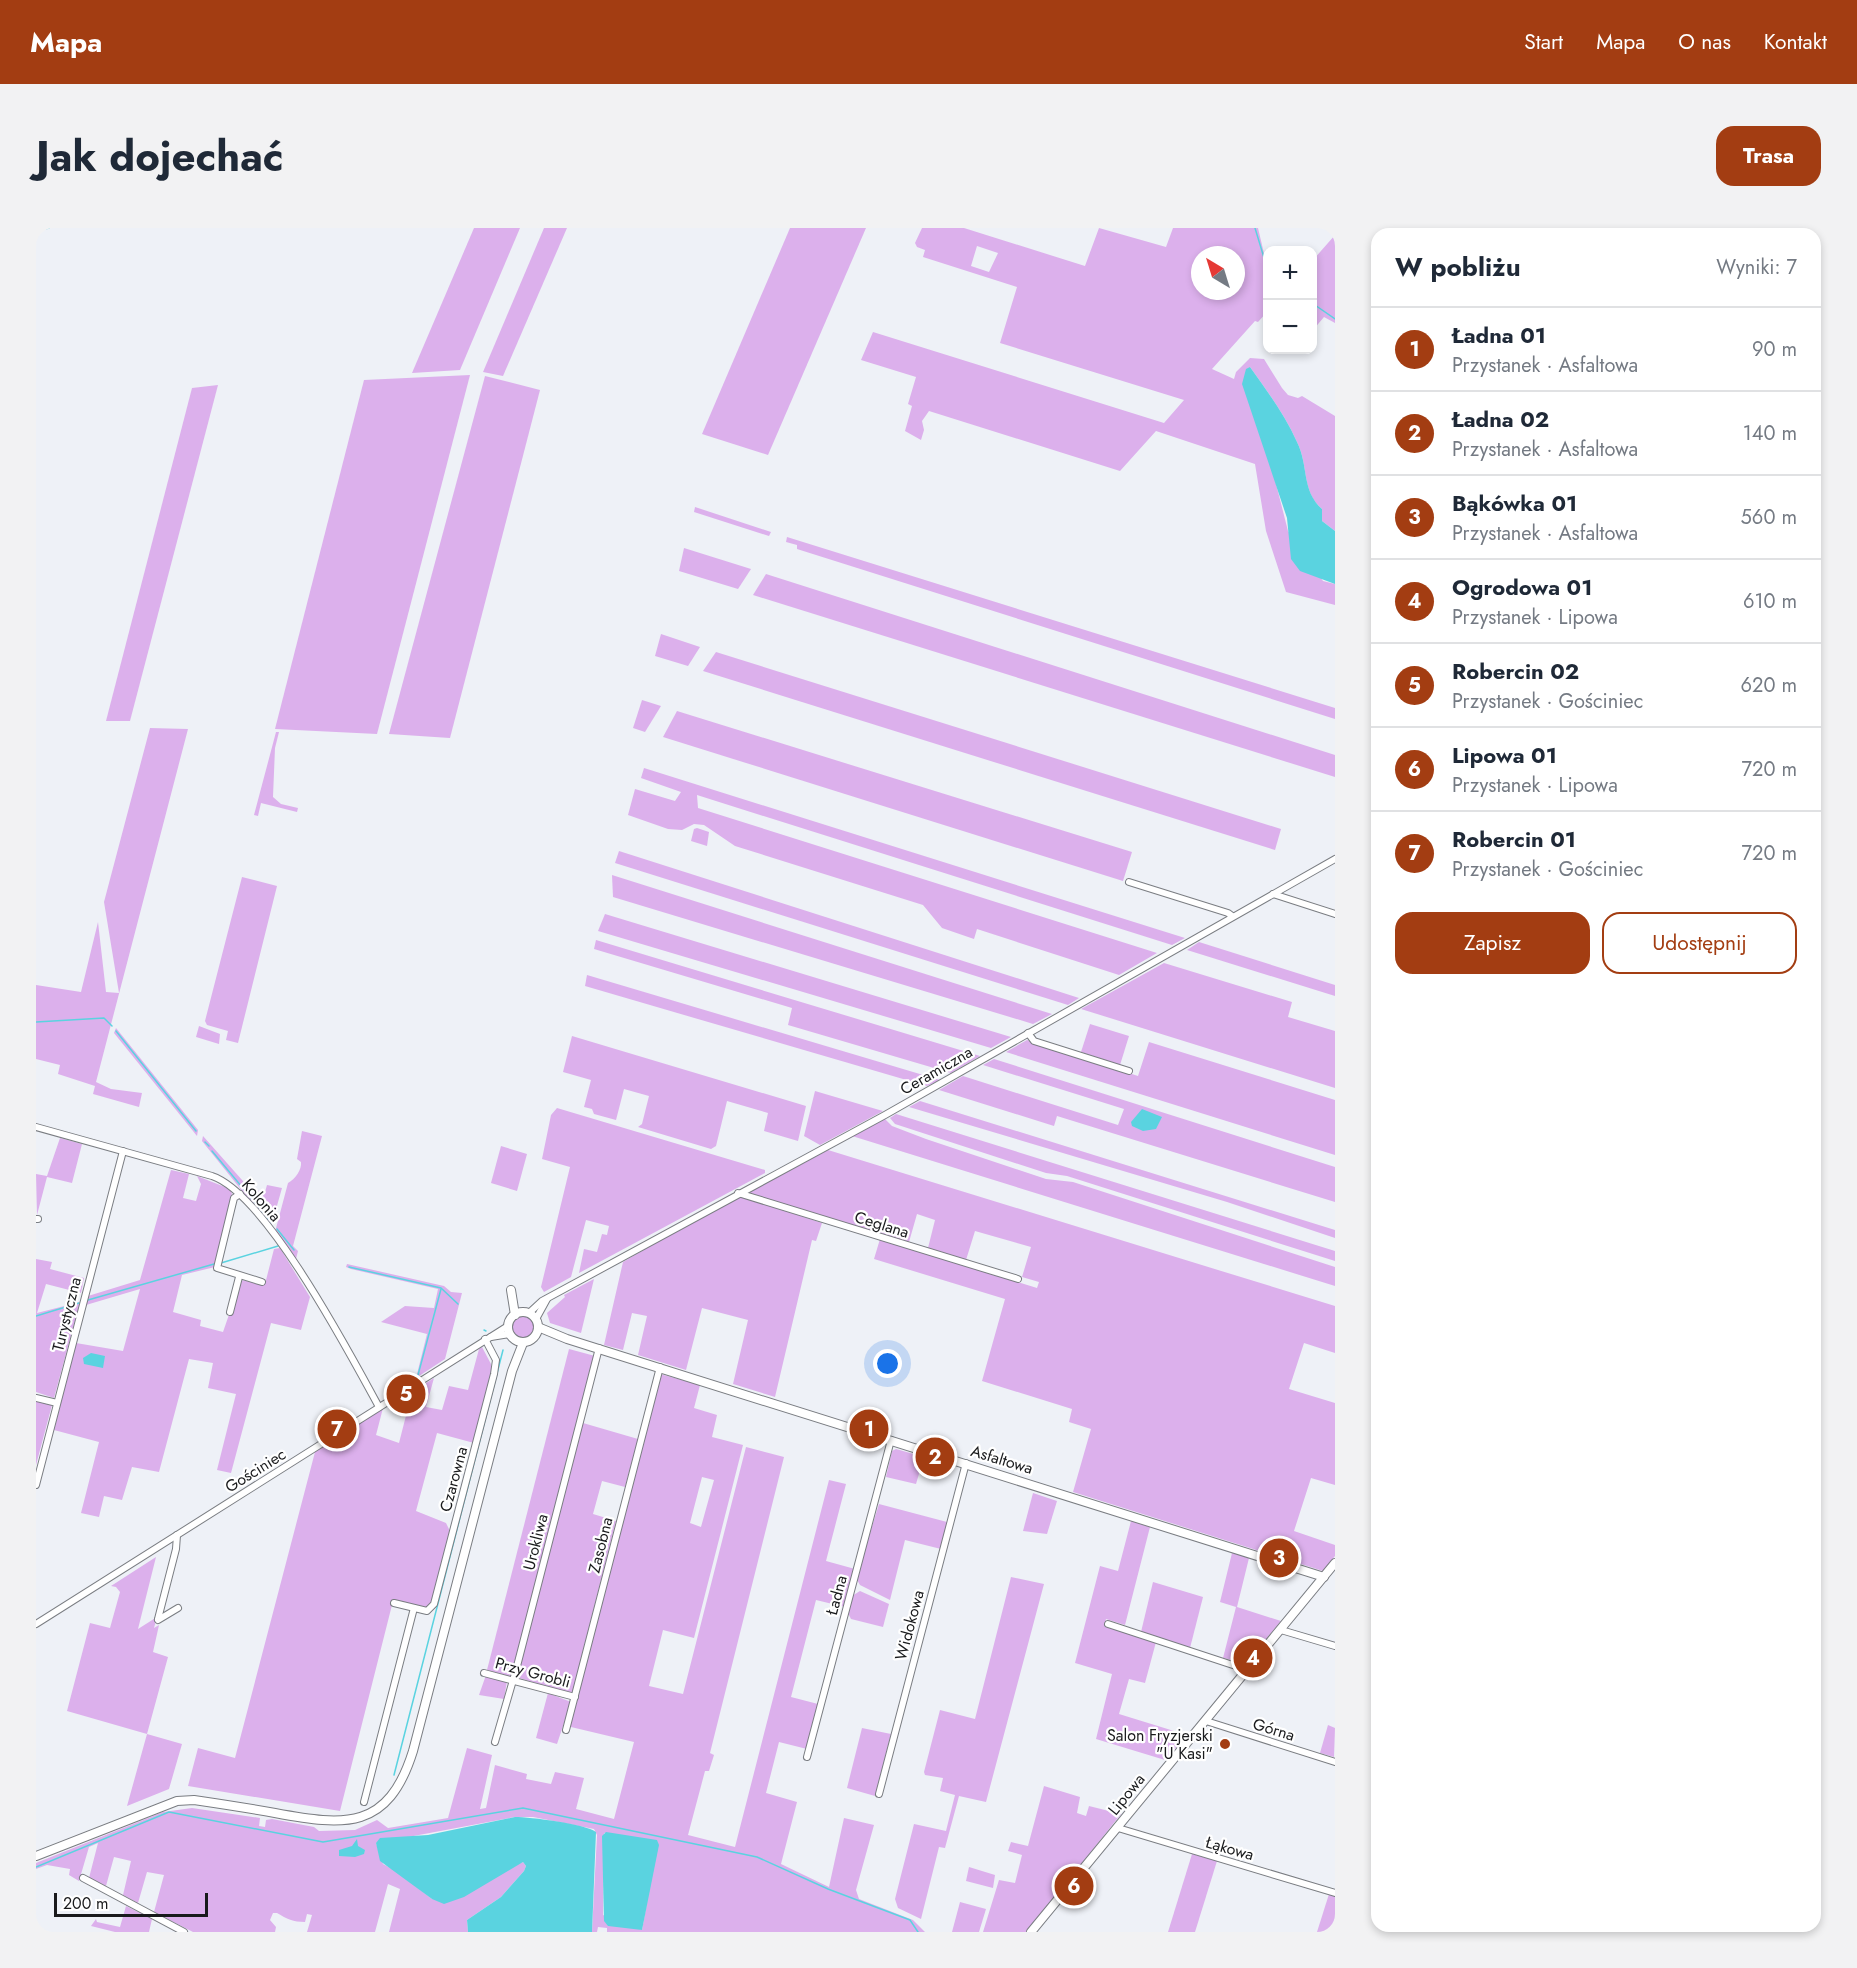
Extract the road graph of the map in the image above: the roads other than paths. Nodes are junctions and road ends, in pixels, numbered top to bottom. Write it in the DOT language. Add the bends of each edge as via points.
graph roads {
  1 [pos="1335,859"];
  2 [pos="1129,882"];
  3 [pos="1273,894"];
  4 [pos="1335,914"];
  5 [pos="1232,916"];
  6 [pos="1028,1033"];
  7 [pos="1129,1071"];
  8 [pos="36,1127"];
  9 [pos="123,1151"];
  10 [pos="738,1193"];
  11 [pos="240,1194"];
  12 [pos="239,1277"];
  13 [pos="1018,1279"];
  14 [pos="262,1282"];
  15 [pos="230,1312"];
  16 [pos="528,1317"];
  17 [pos="514,1336"];
  18 [pos="536,1336"];
  19 [pos="486,1338"];
  20 [pos="567,1339"];
  21 [pos="599,1348"];
  22 [pos="660,1367"];
  23 [pos="36,1398"];
  24 [pos="57,1403"];
  25 [pos="379,1407"];
  26 [pos="891,1440"];
  27 [pos="966,1463"];
  28 [pos="36,1485"];
  29 [pos="177,1535"];
  30 [pos="1335,1563"];
  31 [pos="1324,1577"];
  32 [pos="394,1603"];
  33 [pos="178,1608"];
  34 [pos="414,1608"];
  35 [pos="36,1624"];
  36 [pos="1108,1624"];
  37 [pos="1281,1630"];
  38 [pos="1335,1646"];
  39 [pos="1248,1670"];
  40 [pos="484,1672"];
  41 [pos="512,1679"];
  42 [pos="575,1697"];
  43 [pos="1206,1721"];
  44 [pos="566,1730"];
  45 [pos="495,1742"];
  46 [pos="807,1757"];
  47 [pos="1335,1762"];
  48 [pos="879,1794"];
  49 [pos="364,1802"];
  50 [pos="1118,1828"];
  51 [pos="36,1856"];
  52 [pos="83,1878"];
  53 [pos="1335,1893"];
  54 [pos="184,1932"];
  55 [pos="1031,1932"];
  1 -- 3 [label="street, Ceramiczna"];
  2 -- 5 [label="street"];
  3 -- 4 [label="street"];
  3 -- 5 [label="street, Ceramiczna"];
  5 -- 6 [label="street, Ceramiczna"];
  6 -- 7 [label="street" via="1034,1041"];
  6 -- 10 [label="street, Ceramiczna"];
  8 -- 9 [label="street, Kolonia"];
  9 -- 11 [label="street, Kolonia" via="220,1179"];
  9 -- 24 [label="street, Turystyczna"];
  10 -- 13 [label="street, Ceglana"];
  10 -- 16 [label="street, Ceramiczna" via="547,1299"];
  11 -- 12 [label="street" via="234,1198 217,1266"];
  11 -- 25 [label="street, Kolonia" via="287,1252 334,1324"];
  12 -- 14 [label="street"];
  12 -- 15 [label="street"];
  16 -- 17 [label="street"];
  16 -- 18 [label="street"];
  16 -- 20 [label="street, Asfaltowa"];
  17 -- 18 [label="street"];
  17 -- 19 [label="street, Gościniec"];
  17 -- 51 [label="street" via="512,1371 413,1751 403,1779 390,1798 362,1817 332,1822 194,1800 177,1801"];
  18 -- 20 [label="street, Asfaltowa"];
  19 -- 25 [label="street, Gościniec"];
  19 -- 34 [label="street, Czarowna" via="496,1360 495,1374 434,1604 427,1611"];
  20 -- 21 [label="street, Asfaltowa"];
  21 -- 22 [label="street, Asfaltowa"];
  21 -- 41 [label="street, Urokliwa"];
  22 -- 26 [label="street, Asfaltowa"];
  22 -- 42 [label="street, Zasobna"];
  23 -- 24 [label="street"];
  24 -- 28 [label="street, Turystyczna"];
  25 -- 29 [label="street, Gościniec"];
  26 -- 27 [label="street, Asfaltowa"];
  26 -- 46 [label="street, Ładna"];
  27 -- 31 [label="street, Asfaltowa"];
  27 -- 48 [label="street, Widokowa"];
  29 -- 33 [label="street" via="158,1619"];
  29 -- 35 [label="street, Gościniec"];
  30 -- 31 [label="street, Lipowa"];
  31 -- 37 [label="street, Lipowa"];
  32 -- 34 [label="street"];
  34 -- 49 [label="street"];
  36 -- 39 [label="street"];
  37 -- 38 [label="street"];
  37 -- 39 [label="street, Lipowa"];
  39 -- 43 [label="street, Lipowa"];
  40 -- 41 [label="street, Przy Grobli"];
  41 -- 42 [label="street, Przy Grobli"];
  41 -- 45 [label="street, Urokliwa"];
  42 -- 44 [label="street, Zasobna"];
  43 -- 47 [label="street, Górna"];
  43 -- 50 [label="street, Lipowa"];
  50 -- 53 [label="street, Łąkowa"];
  50 -- 55 [label="street, Lipowa"];
  52 -- 54 [label="street"];
}
